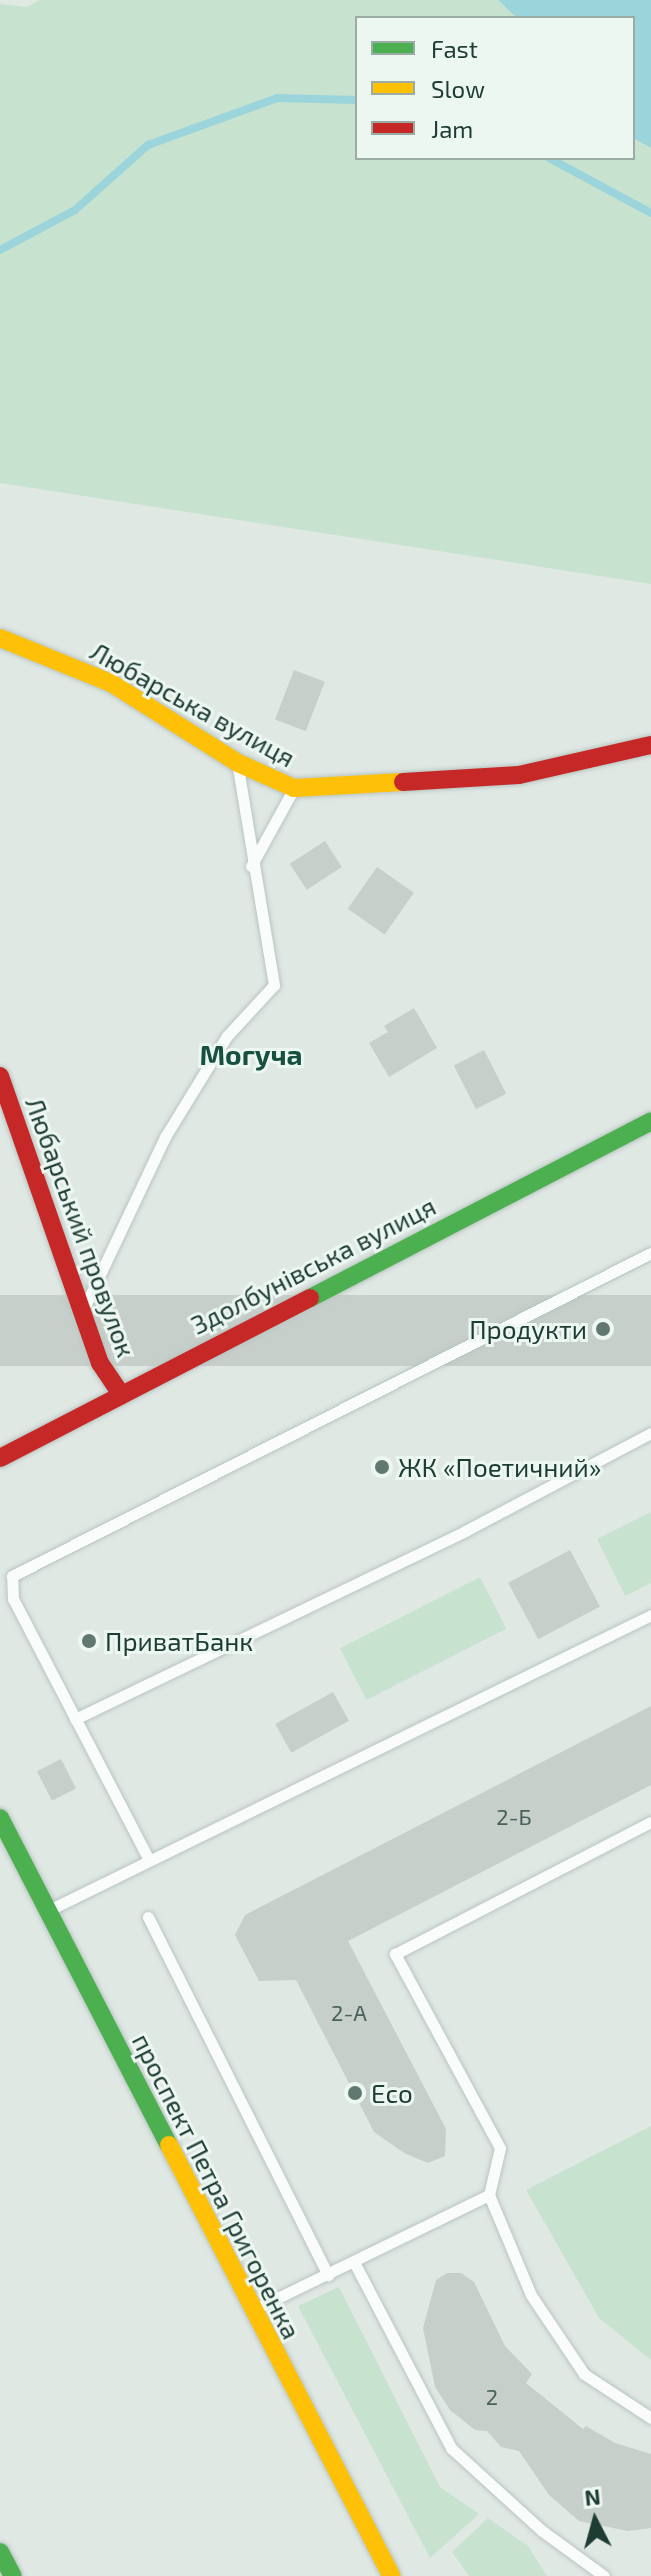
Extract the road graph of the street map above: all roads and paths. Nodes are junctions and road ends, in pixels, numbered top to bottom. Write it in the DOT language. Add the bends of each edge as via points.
graph roads {
  1 [pos="0,638"];
  2 [pos="651,745"];
  3 [pos="238,763"];
  4 [pos="294,788"];
  5 [pos="250,867"];
  6 [pos="0,1076"];
  7 [pos="651,1121"];
  8 [pos="651,1253"];
  9 [pos="81,1313"];
  10 [pos="120,1393"];
  11 [pos="651,1433"];
  12 [pos="0,1458"];
  13 [pos="651,1615"];
  14 [pos="75,1719"];
  15 [pos="0,1818"];
  16 [pos="651,1822"];
  17 [pos="5,1833"];
  18 [pos="148,1858"];
  19 [pos="47,1911"];
  20 [pos="148,1917"];
  21 [pos="489,2195"];
  22 [pos="355,2264"];
  23 [pos="328,2275"];
  24 [pos="251,2311"];
  25 [pos="651,2418"];
  26 [pos="0,2552"];
  27 [pos="13,2576"];
  28 [pos="391,2576"];
  29 [pos="604,2576"];
  1 -- 3 [label="street, Любарська вулиця" via="111,683"];
  2 -- 4 [label="street, Любарська вулиця" via="519,775"];
  3 -- 4 [label="street, Любарська вулиця"];
  3 -- 5 [label="lane"];
  4 -- 5 [label="lane"];
  5 -- 9 [label="lane" via="274,985 227,1036 165,1137"];
  6 -- 9 [label="street, Любарський провулок"];
  7 -- 10 [label="street, Здолбунівська вулиця"];
  8 -- 14 [label="lane" via="20,1567 9,1587 13,1599"];
  9 -- 10 [label="street, Любарський провулок" via="100,1363"];
  10 -- 12 [label="street, Здолбунівська вулиця"];
  11 -- 14 [label="lane" via="465,1531"];
  13 -- 18 [label="lane"];
  14 -- 18 [label="lane"];
  15 -- 17 [label="street, проспект Петра Григоренка"];
  16 -- 21 [label="lane" via="395,1954 500,2148"];
  17 -- 19 [label="street, проспект Петра Григоренка"];
  18 -- 19 [label="lane"];
  19 -- 24 [label="street, проспект Петра Григоренка"];
  20 -- 23 [label="lane"];
  21 -- 22 [label="lane"];
  21 -- 25 [label="lane" via="531,2295 584,2374"];
  22 -- 23 [label="lane"];
  22 -- 29 [label="lane" via="451,2448 541,2530"];
  23 -- 24 [label="lane"];
  24 -- 28 [label="street, проспект Петра Григоренка"];
  26 -- 27 [label="street"];
}
